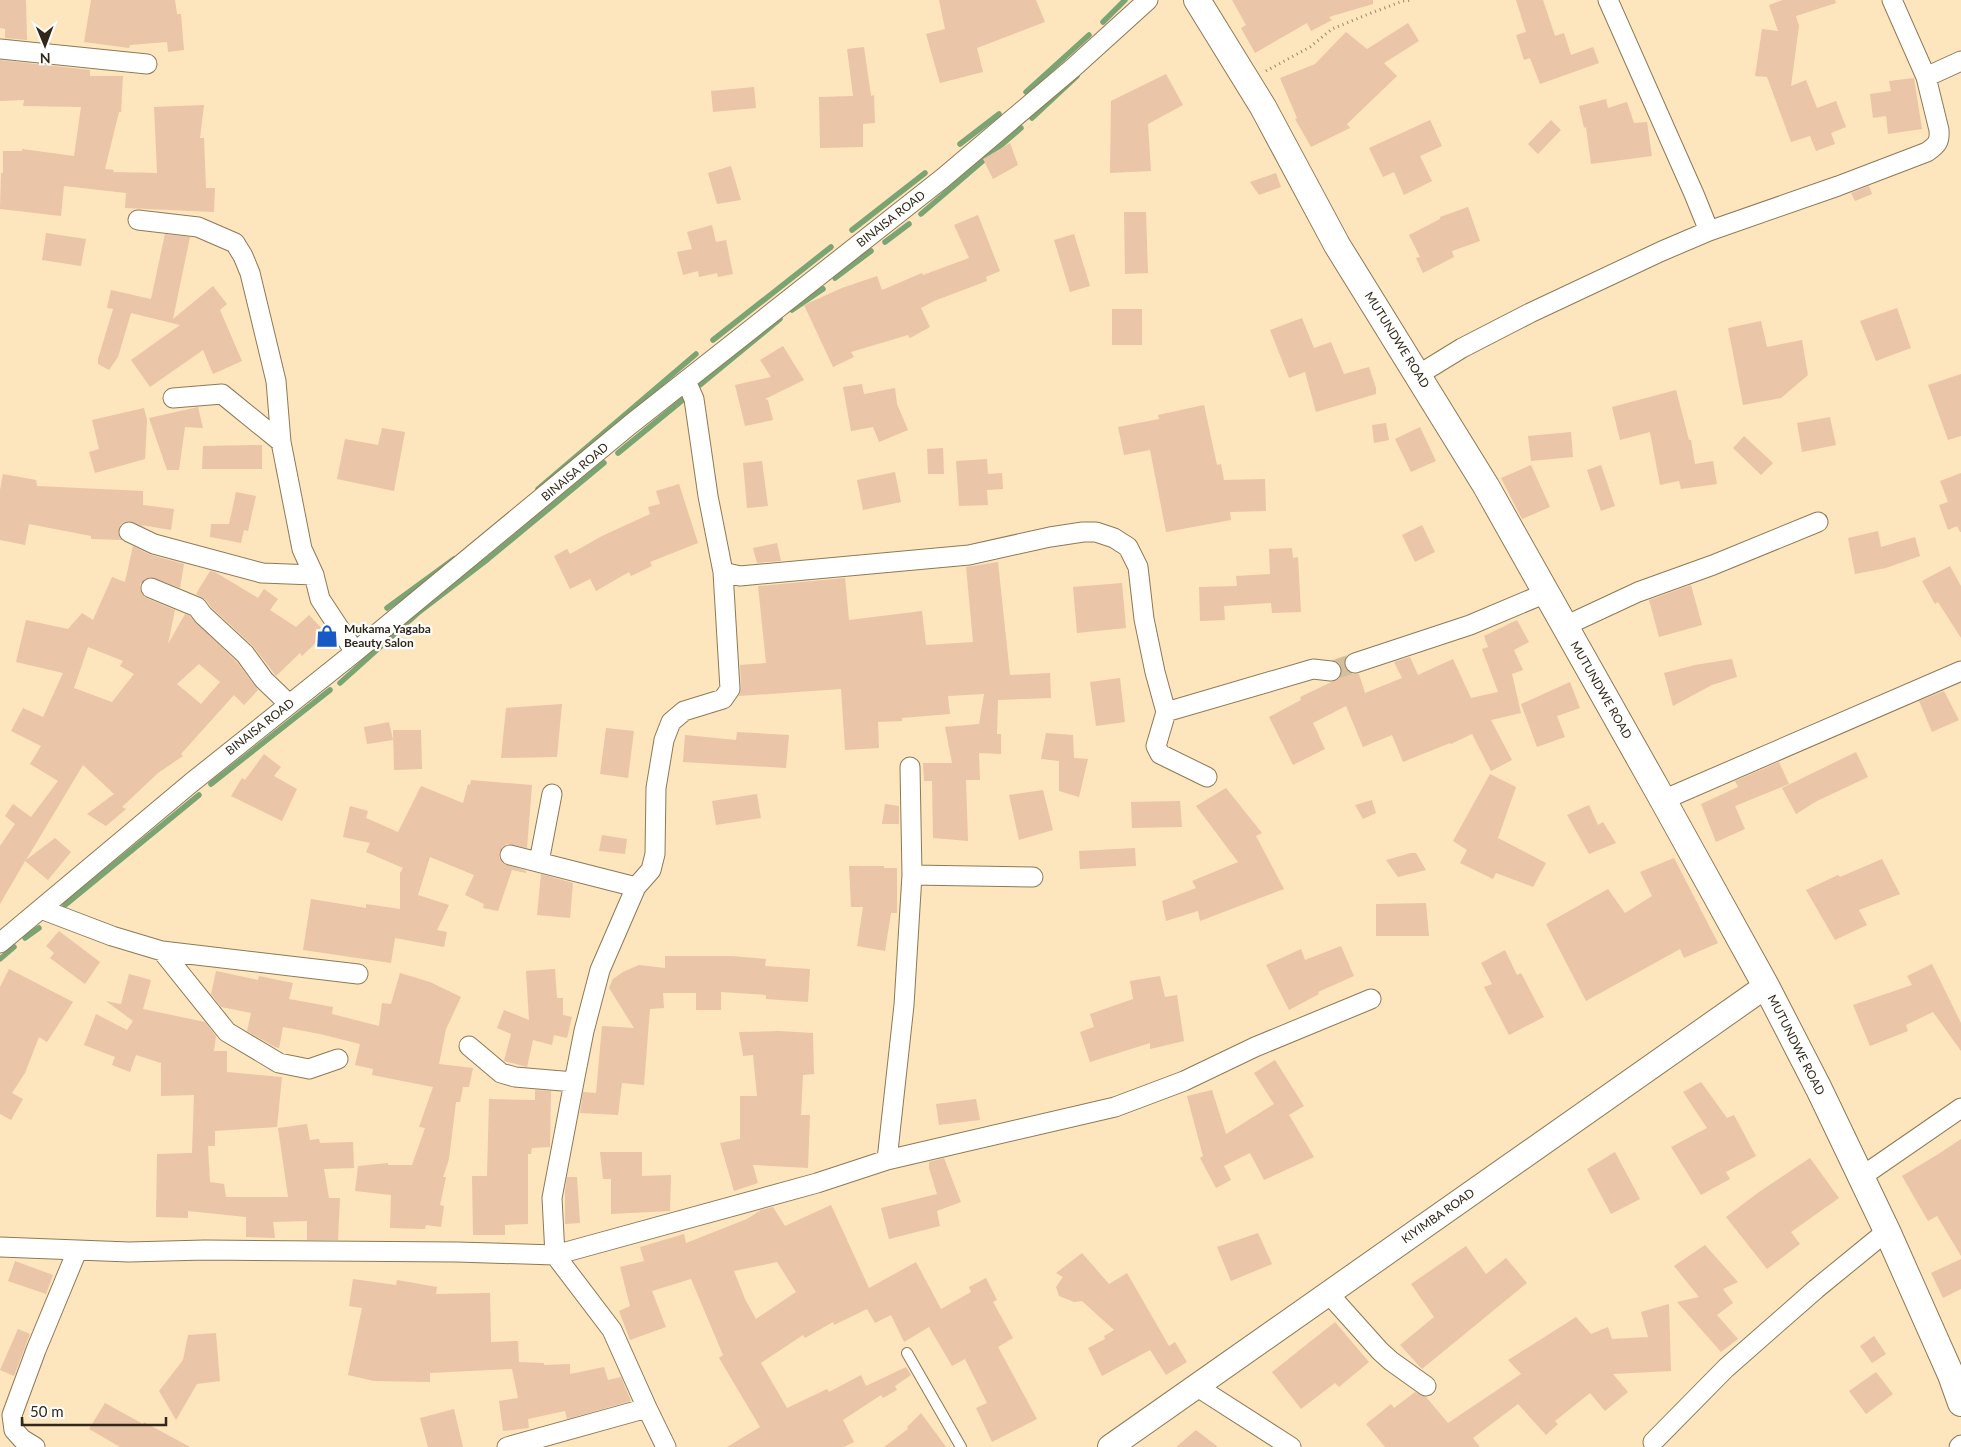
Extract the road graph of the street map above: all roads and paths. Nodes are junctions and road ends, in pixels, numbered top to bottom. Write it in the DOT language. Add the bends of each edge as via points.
graph roads {
  1 [pos="1148,0"];
  2 [pos="1197,0"];
  3 [pos="1412,0"];
  4 [pos="1608,0"];
  5 [pos="1892,0"];
  6 [pos="0,49"];
  7 [pos="1961,61"];
  8 [pos="147,64"];
  9 [pos="1926,77"];
  10 [pos="1247,81"];
  11 [pos="138,220"];
  12 [pos="1709,231"];
  13 [pos="1418,374"];
  14 [pos="686,381"];
  15 [pos="173,398"];
  16 [pos="281,442"];
  17 [pos="1818,522"];
  18 [pos="129,532"];
  19 [pos="723,572"];
  20 [pos="314,575"];
  21 [pos="150,588"];
  22 [pos="1546,593"];
  23 [pos="1565,626"];
  24 [pos="355,652"];
  25 [pos="1355,663"];
  26 [pos="1331,671"];
  27 [pos="1961,671"];
  28 [pos="289,704"];
  29 [pos="1166,712"];
  30 [pos="910,766"];
  31 [pos="1207,777"];
  32 [pos="552,794"];
  33 [pos="1664,800"];
  34 [pos="510,855"];
  35 [pos="539,862"];
  36 [pos="912,875"];
  37 [pos="1033,877"];
  38 [pos="636,887"];
  39 [pos="41,909"];
  40 [pos="0,943"];
  41 [pos="162,951"];
  42 [pos="358,974"];
  43 [pos="1766,986"];
  44 [pos="1371,999"];
  45 [pos="469,1046"];
  46 [pos="338,1059"];
  47 [pos="574,1082"];
  48 [pos="1961,1108"];
  49 [pos="887,1160"];
  50 [pos="1861,1177"];
  51 [pos="1887,1231"];
  52 [pos="0,1246"];
  53 [pos="78,1251"];
  54 [pos="554,1254"];
  55 [pos="1328,1293"];
  56 [pos="907,1353"];
  57 [pos="1956,1372"];
  58 [pos="1196,1386"];
  59 [pos="1426,1386"];
  60 [pos="1961,1403"];
  61 [pos="647,1408"];
  62 [pos="1653,1442"];
  63 [pos="35,1447"];
  64 [pos="507,1447"];
  65 [pos="666,1447"];
  66 [pos="961,1447"];
  67 [pos="1110,1447"];
  68 [pos="1291,1447"];
  1 -- 14 [label="street, BINAISA ROAD" via="942,178"];
  2 -- 10 [label="main road, MUTUNDWE ROAD"];
  3 -- 10 [label="path" via="1332,29 1310,47"];
  4 -- 12 [label="street"];
  5 -- 9 [label="street"];
  6 -- 8 [label="street"];
  7 -- 9 [label="street"];
  9 -- 12 [label="street" via="1939,130 1937,145 1927,152 1838,186"];
  10 -- 13 [label="main road, MUTUNDWE ROAD" via="1337,245"];
  11 -- 16 [label="street" via="198,227 236,243 250,274 276,381"];
  12 -- 13 [label="street" via="1530,313"];
  13 -- 22 [label="main road, MUTUNDWE ROAD"];
  14 -- 19 [label="street" via="694,399"];
  14 -- 24 [label="street, BINAISA ROAD"];
  15 -- 16 [label="street" via="222,394"];
  16 -- 20 [label="street" via="302,549"];
  17 -- 23 [label="street" via="1638,592"];
  18 -- 20 [label="street" via="154,544 262,573"];
  19 -- 29 [label="street" via="740,576 969,555 1050,537 1096,532 1128,547 1138,567 1144,619"];
  19 -- 38 [label="street" via="730,689 723,699 684,710 671,722 664,740 656,788 656,854 651,870"];
  20 -- 24 [label="street" via="320,599"];
  21 -- 28 [label="street" via="198,607"];
  22 -- 23 [label="main road, MUTUNDWE ROAD"];
  22 -- 25 [label="street" via="1470,625"];
  23 -- 33 [label="main road, MUTUNDWE ROAD"];
  24 -- 28 [label="street, BINAISA ROAD"];
  26 -- 29 [label="street" via="1313,669"];
  27 -- 33 [label="street"];
  28 -- 39 [label="street, BINAISA ROAD"];
  29 -- 31 [label="street" via="1157,750"];
  30 -- 36 [label="street"];
  32 -- 35 [label="street"];
  33 -- 43 [label="main road, MUTUNDWE ROAD"];
  34 -- 35 [label="street"];
  35 -- 38 [label="street"];
  36 -- 37 [label="street"];
  36 -- 49 [label="street" via="904,1005"];
  38 -- 47 [label="street" via="600,970"];
  39 -- 40 [label="street, BINAISA ROAD"];
  39 -- 41 [label="street"];
  41 -- 42 [label="street"];
  41 -- 46 [label="street" via="227,1032 278,1063 309,1068"];
  43 -- 50 [label="main road, MUTUNDWE ROAD"];
  43 -- 55 [label="street, KIYIMBA ROAD"];
  44 -- 49 [label="street" via="1255,1047 1184,1081 1115,1107"];
  45 -- 47 [label="street" via="501,1073"];
  47 -- 54 [label="street" via="552,1198"];
  48 -- 50 [label="street"];
  49 -- 54 [label="street" via="817,1183"];
  50 -- 51 [label="main road, MUTUNDWE ROAD"];
  51 -- 57 [label="main road, MUTUNDWE ROAD"];
  51 -- 62 [label="street" via="1726,1368"];
  52 -- 53 [label="street"];
  53 -- 54 [label="street"];
  53 -- 63 [label="street" via="12,1415 14,1430"];
  54 -- 61 [label="street" via="612,1330"];
  55 -- 58 [label="street, KIYIMBA ROAD"];
  55 -- 59 [label="street" via="1391,1361"];
  56 -- 66 [label="lane"];
  57 -- 60 [label="main road, MUTUNDWE ROAD"];
  58 -- 67 [label="street, KIYIMBA ROAD"];
  58 -- 68 [label="street"];
  61 -- 64 [label="street"];
  61 -- 65 [label="street"];
}
